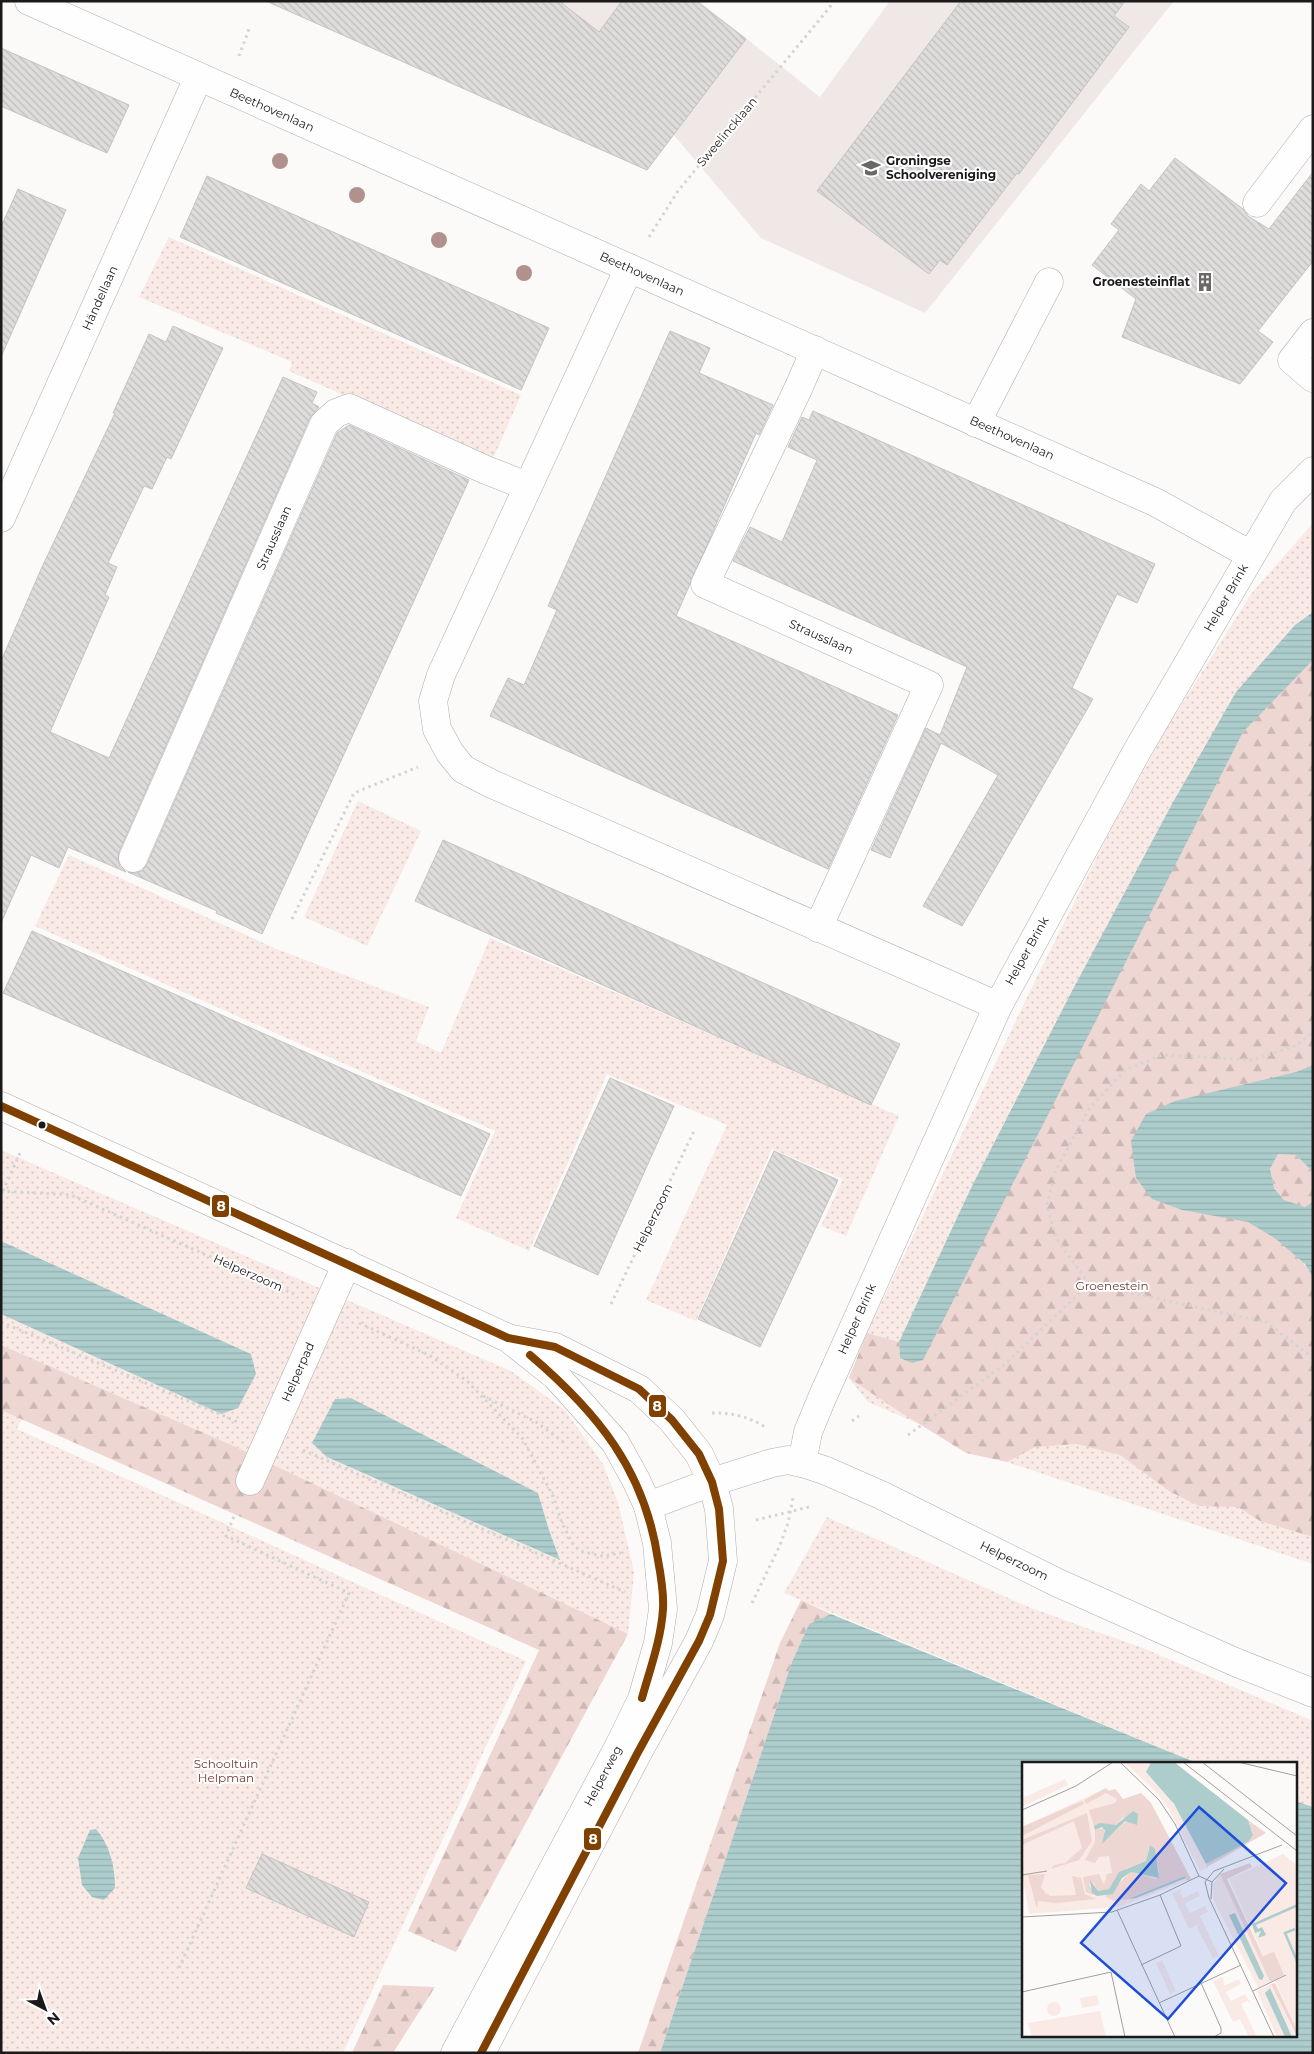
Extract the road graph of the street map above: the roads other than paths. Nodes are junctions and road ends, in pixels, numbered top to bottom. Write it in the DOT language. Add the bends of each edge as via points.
graph roads {
  1 [pos="29,1"];
  2 [pos="198,78"];
  3 [pos="1313,129"];
  4 [pos="1256,203"];
  5 [pos="630,268"];
  6 [pos="1050,282"];
  7 [pos="1313,334"];
  8 [pos="815,350"];
  9 [pos="1313,378"];
  10 [pos="976,423"];
  11 [pos="1313,471"];
  12 [pos="527,486"];
  13 [pos="1,518"];
  14 [pos="1251,555"];
  15 [pos="133,858"];
  16 [pos="818,928"];
  17 [pos="998,1006"];
  18 [pos="1,1106"];
  19 [pos="348,1263"];
  20 [pos="508,1338"];
  21 [pos="802,1463"];
  22 [pos="250,1481"];
  23 [pos="712,1482"];
  24 [pos="648,1506"];
  25 [pos="1313,1693"];
  26 [pos="455,2053"];
  27 [pos="481,2053"];
  1 -- 2 [label="street, Beethovenlaan"];
  2 -- 5 [label="street, Beethovenlaan"];
  2 -- 13 [label="street, Händellaan"];
  3 -- 4 [label="street"];
  5 -- 8 [label="street, Beethovenlaan"];
  5 -- 12 [label="street"];
  6 -- 10 [label="street"];
  7 -- 9 [label="street" via="1292,360"];
  8 -- 10 [label="street, Beethovenlaan"];
  8 -- 16 [label="street, Strausslaan" via="705,584 929,685"];
  10 -- 14 [label="street, Beethovenlaan" via="1156,502"];
  11 -- 14 [label="street, Helper Brink" via="1283,501"];
  12 -- 15 [label="street, Strausslaan" via="349,408 336,413 324,424"];
  12 -- 16 [label="street" via="441,674 433,701 437,729 450,754 463,769 492,784"];
  14 -- 17 [label="street, Helper Brink" via="1137,751"];
  16 -- 17 [label="street"];
  17 -- 21 [label="street, Helper Brink" via="822,1398 808,1432"];
  18 -- 19 [label="street"];
  19 -- 20 [label="street"];
  19 -- 22 [label="street, Helperpad"];
  20 -- 23 [label="street" via="555,1347 639,1390 672,1420 699,1454"];
  20 -- 24 [label="street" via="556,1376 615,1442"];
  21 -- 23 [label="street, Helperzoom" via="788,1460 772,1463"];
  21 -- 25 [label="street, Helperzoom" via="881,1495 1067,1587"];
  23 -- 24 [label="street, Helperzoom"];
  23 -- 27 [label="street, Helperweg" via="719,1509 723,1561 710,1615"];
  24 -- 26 [label="street, Helperweg" via="657,1543 663,1609 658,1643 642,1699"];
}
